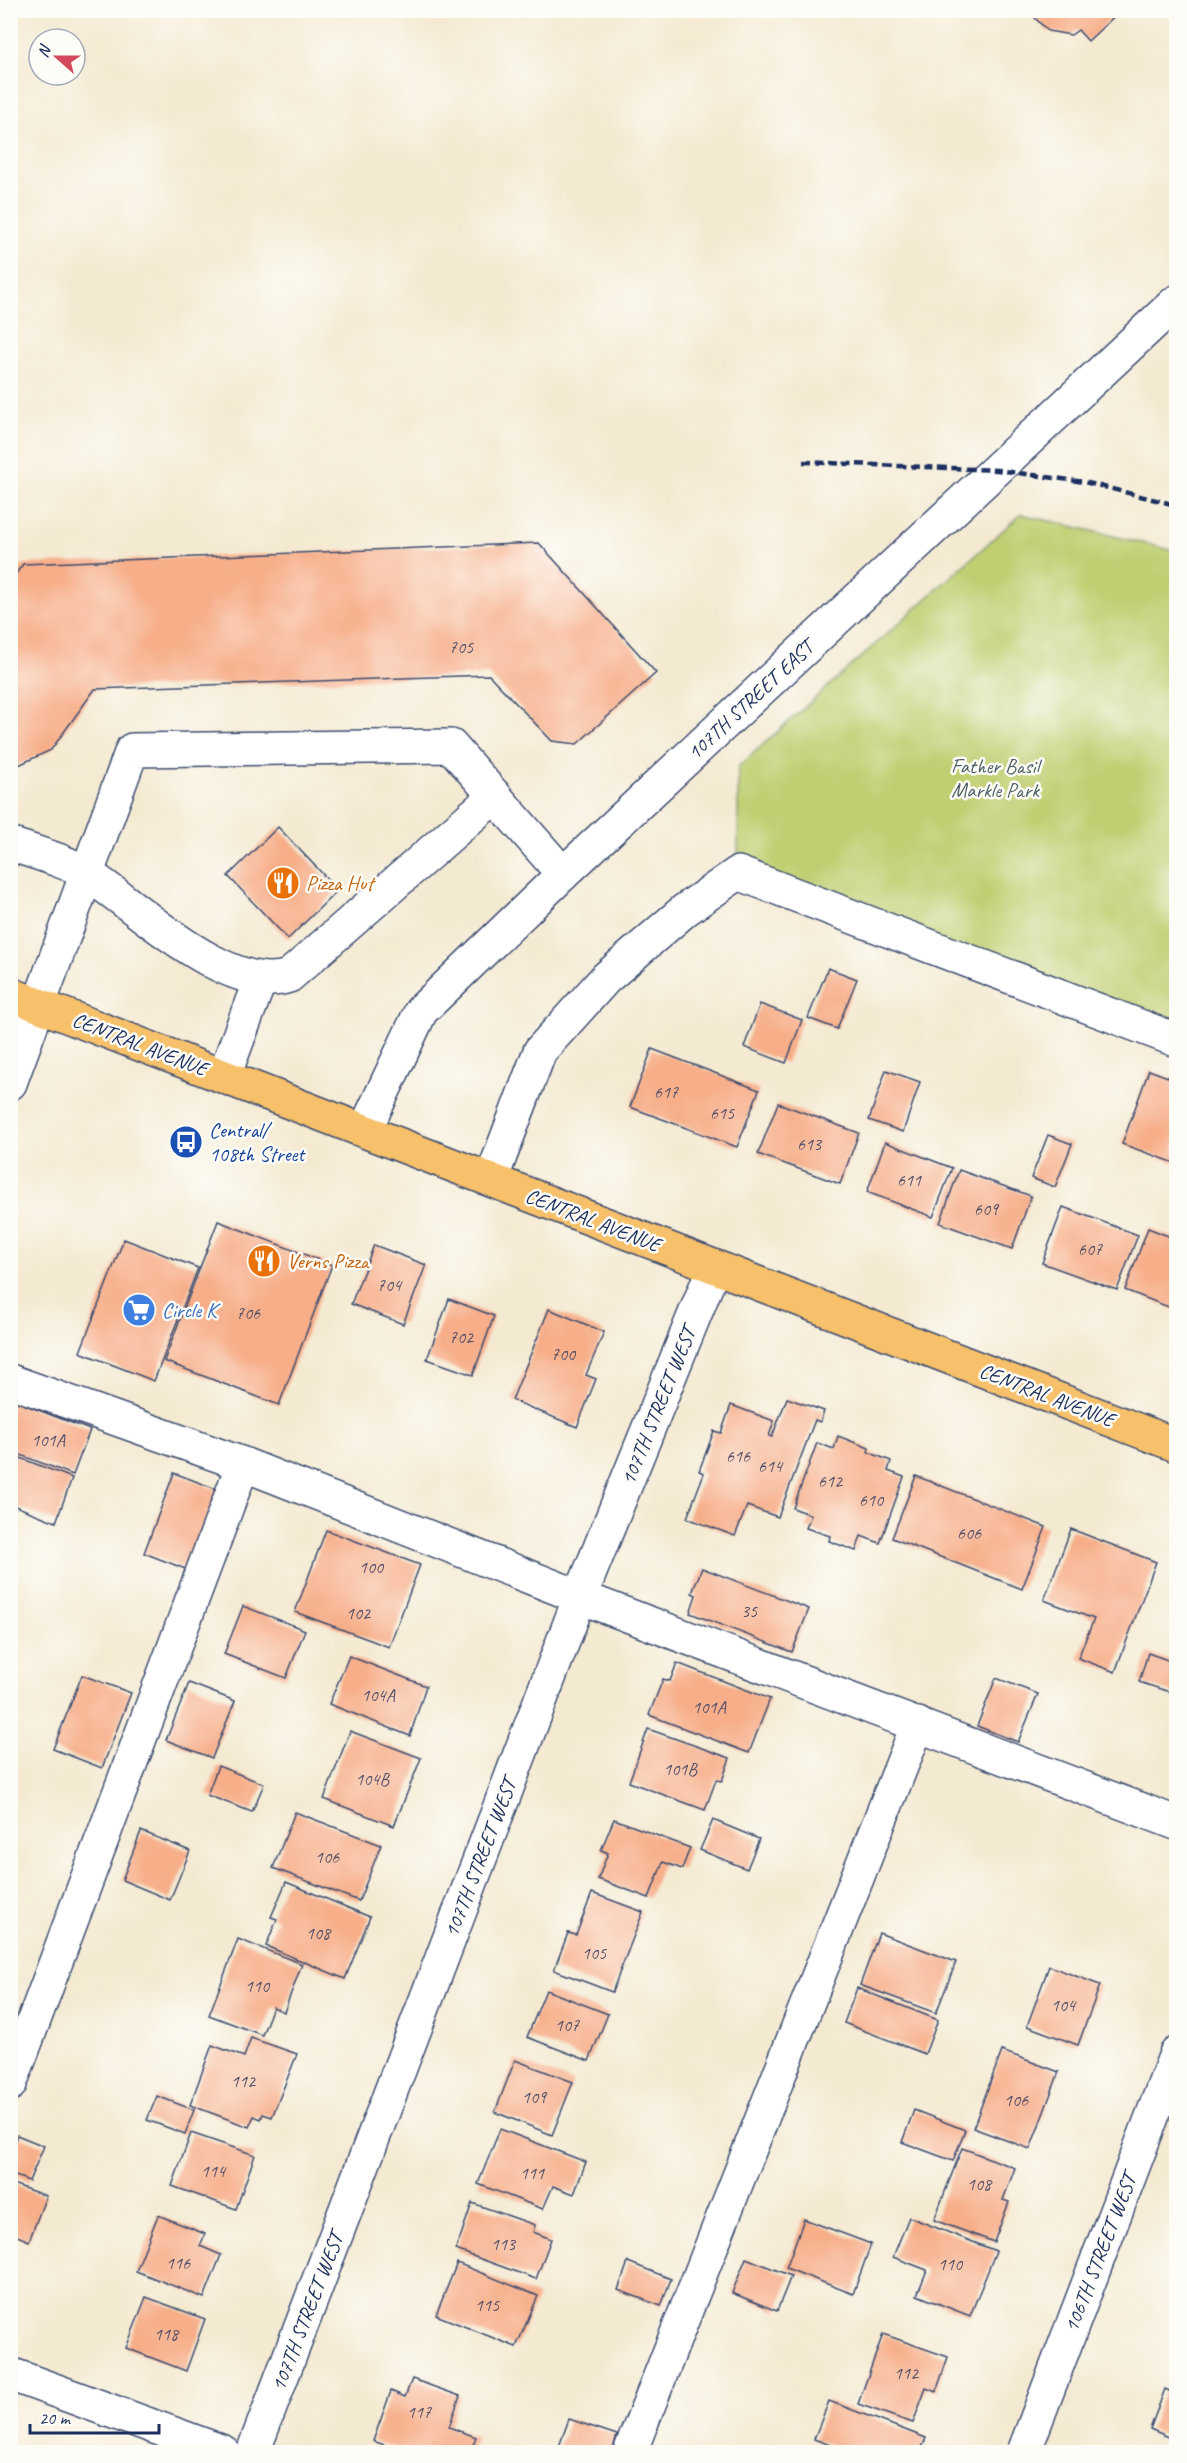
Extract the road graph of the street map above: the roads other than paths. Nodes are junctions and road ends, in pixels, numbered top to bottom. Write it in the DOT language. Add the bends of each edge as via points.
graph roads {
  1 [pos="1176,302"];
  2 [pos="495,796"];
  3 [pos="10,844"];
  4 [pos="85,873"];
  5 [pos="562,874"];
  6 [pos="260,980"];
  7 [pos="25,1000"];
  8 [pos="1176,1040"];
  9 [pos="224,1076"];
  10 [pos="10,1083"];
  11 [pos="365,1130"];
  12 [pos="491,1180"];
  13 [pos="714,1267"];
  14 [pos="10,1381"];
  15 [pos="1176,1445"];
  16 [pos="243,1464"];
  17 [pos="580,1597"];
  18 [pos="918,1724"];
  19 [pos="1176,1823"];
  20 [pos="1176,2054"];
  21 [pos="10,2084"];
  22 [pos="10,2374"];
  23 [pos="223,2452"];
  24 [pos="253,2452"];
  25 [pos="630,2452"];
  26 [pos="1024,2452"];
  1 -- 5 [label="street, 107TH STREET EAST"];
  2 -- 4 [label="street" via="451,746 132,750"];
  2 -- 5 [label="street"];
  2 -- 6 [label="street" via="289,976"];
  3 -- 4 [label="street"];
  4 -- 6 [label="street" via="209,961"];
  4 -- 7 [label="street"];
  5 -- 11 [label="street, 107TH STREET EAST" via="421,1011"];
  6 -- 9 [label="street"];
  7 -- 9 [label="main road, CENTRAL AVENUE"];
  7 -- 10 [label="street"];
  8 -- 12 [label="street" via="738,873 685,910 606,978 540,1051"];
  9 -- 11 [label="main road, CENTRAL AVENUE"];
  11 -- 12 [label="main road, CENTRAL AVENUE"];
  12 -- 13 [label="main road, CENTRAL AVENUE"];
  13 -- 15 [label="main road, CENTRAL AVENUE"];
  13 -- 17 [label="street, 107TH STREET WEST"];
  14 -- 16 [label="street"];
  16 -- 17 [label="street"];
  16 -- 21 [label="street"];
  17 -- 18 [label="street"];
  17 -- 24 [label="street, 107TH STREET WEST"];
  18 -- 19 [label="street"];
  18 -- 25 [label="street"];
  20 -- 26 [label="street, 106TH STREET WEST"];
  22 -- 23 [label="street"];
}
